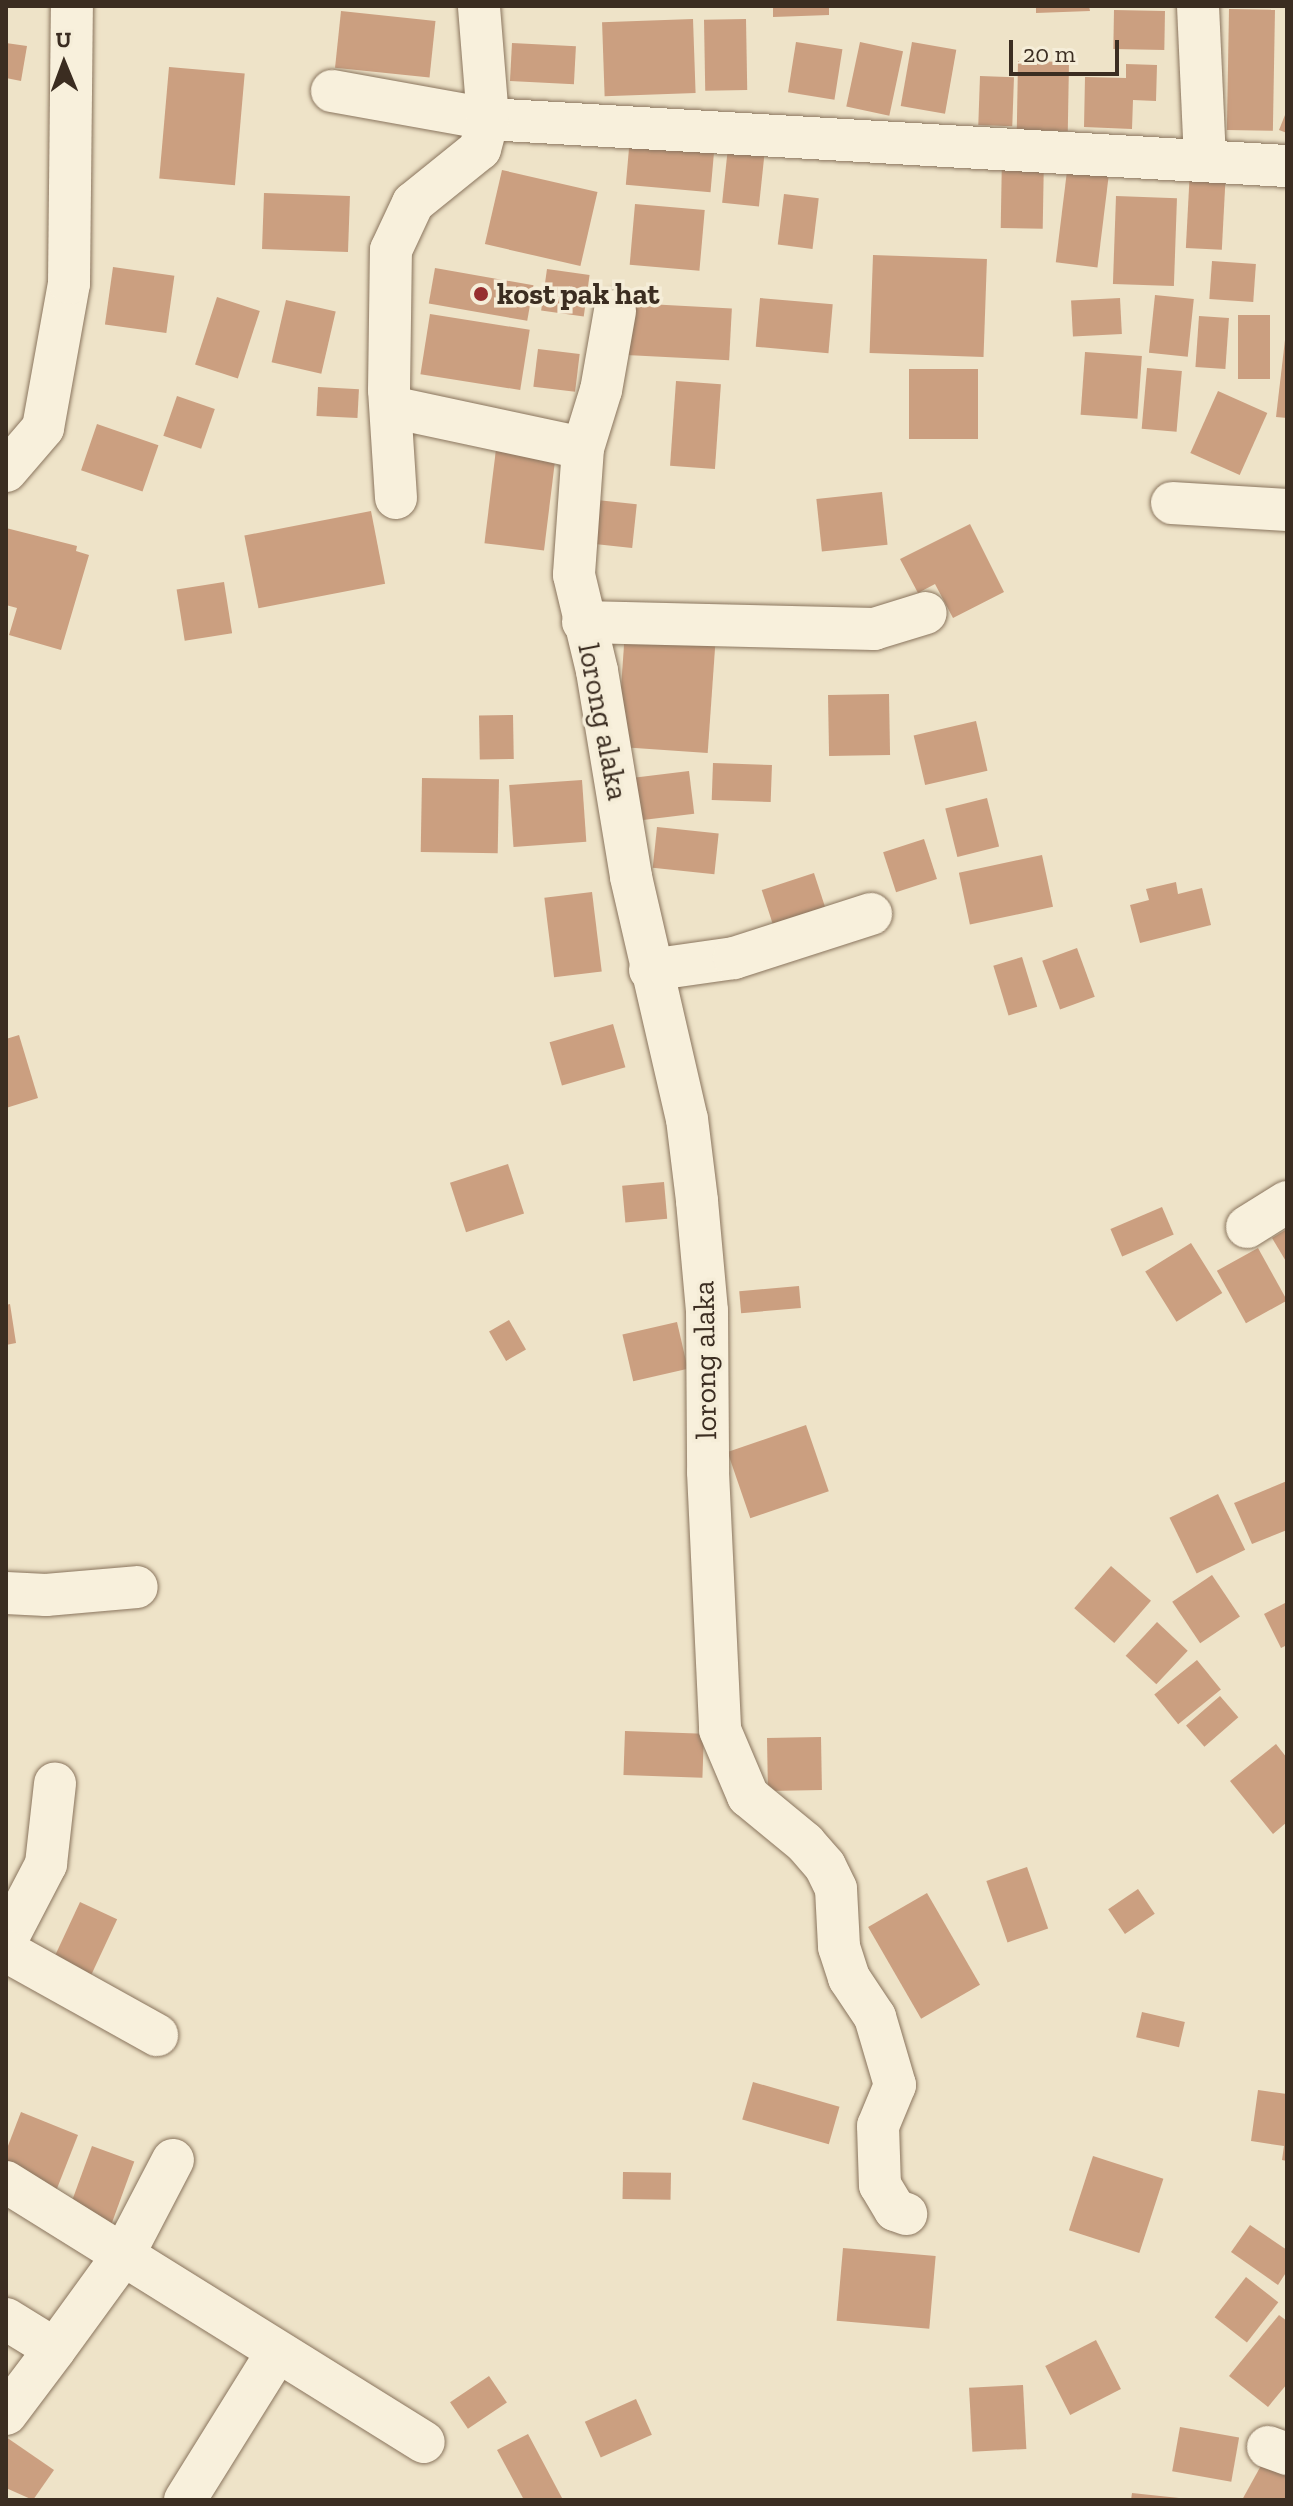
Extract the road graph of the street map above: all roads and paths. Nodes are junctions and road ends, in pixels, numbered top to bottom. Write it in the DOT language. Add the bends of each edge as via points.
graph roads {
  1 [pos="72,6"];
  2 [pos="479,6"];
  3 [pos="1198,6"];
  4 [pos="332,91"];
  5 [pos="488,119"];
  6 [pos="1205,158"];
  7 [pos="1287,166"];
  8 [pos="615,311"];
  9 [pos="391,407"];
  10 [pos="583,448"];
  11 [pos="6,471"];
  12 [pos="396,498"];
  13 [pos="1172,503"];
  14 [pos="1287,510"];
  15 [pos="926,613"];
  16 [pos="583,622"];
  17 [pos="871,914"];
  18 [pos="650,970"];
  19 [pos="1287,1202"];
  20 [pos="1247,1227"];
  21 [pos="137,1587"];
  22 [pos="6,1593"];
  23 [pos="55,1784"];
  24 [pos="6,1941"];
  25 [pos="6,1951"];
  26 [pos="157,2035"];
  27 [pos="173,2160"];
  28 [pos="6,2182"];
  29 [pos="906,2214"];
  30 [pos="124,2254"];
  31 [pos="6,2319"];
  32 [pos="55,2349"];
  33 [pos="277,2352"];
  34 [pos="6,2414"];
  35 [pos="424,2442"];
  36 [pos="185,2500"];
  1 -- 11 [label="street" via="69,283 43,428"];
  2 -- 5 [label="street"];
  3 -- 6 [label="street"];
  4 -- 5 [label="street"];
  5 -- 6 [label="street"];
  5 -- 9 [label="street" via="474,157 413,203 395,232"];
  6 -- 7 [label="street"];
  8 -- 10 [label="street, lorong alaka" via="601,390"];
  9 -- 10 [label="street"];
  9 -- 12 [label="street"];
  10 -- 16 [label="street, lorong alaka" via="574,575"];
  13 -- 14 [label="street"];
  15 -- 16 [label="street" via="874,629"];
  16 -- 18 [label="street, lorong alaka" via="597,671"];
  17 -- 18 [label="street" via="734,958"];
  18 -- 29 [label="street, lorong alaka" via="687,1119 707,1311 720,1730 748,1796 805,1843 836,1889 839,1947 849,1978 875,2017 895,2085 878,2126 880,2185 895,2210"];
  19 -- 20 [label="street"];
  21 -- 22 [label="street"];
  23 -- 24 [label="street" via="46,1864"];
  25 -- 26 [label="street"];
  27 -- 30 [label="street"];
  28 -- 30 [label="street"];
  30 -- 32 [label="street"];
  30 -- 33 [label="street"];
  31 -- 32 [label="street"];
  32 -- 34 [label="street"];
  33 -- 35 [label="street"];
  33 -- 36 [label="street"];
}
